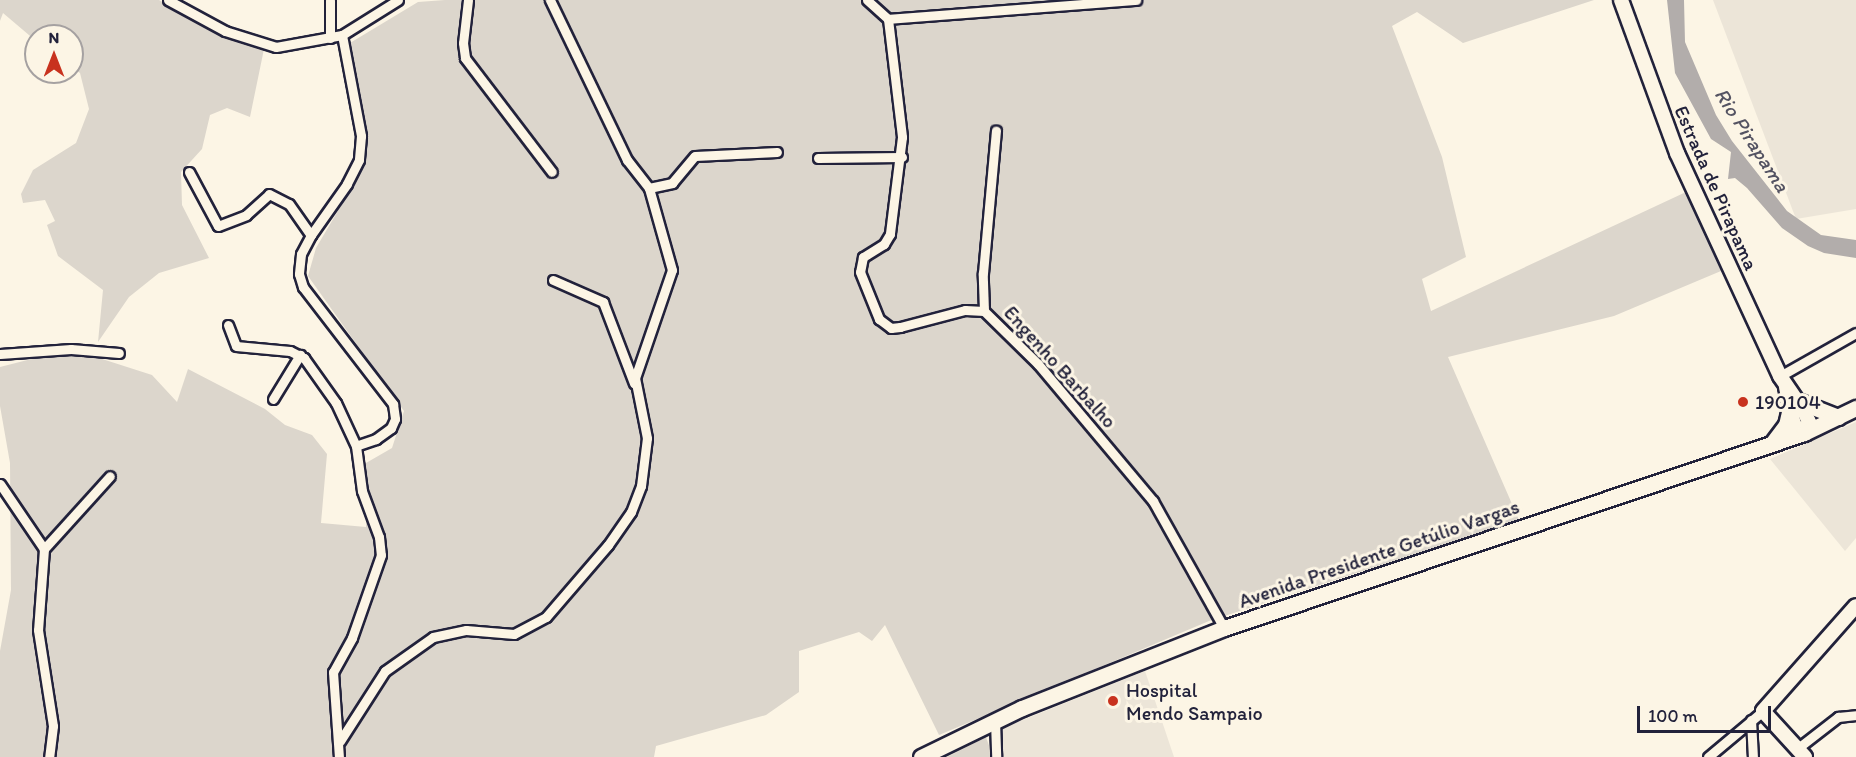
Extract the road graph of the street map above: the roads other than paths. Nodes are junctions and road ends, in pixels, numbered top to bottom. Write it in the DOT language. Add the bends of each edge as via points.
graph roads {
  1 [pos="168,0"];
  2 [pos="330,0"];
  3 [pos="398,0"];
  4 [pos="468,0"];
  5 [pos="550,0"];
  6 [pos="867,0"];
  7 [pos="1136,0"];
  8 [pos="1621,0"];
  9 [pos="888,19"];
  10 [pos="342,35"];
  11 [pos="330,38"];
  12 [pos="996,130"];
  13 [pos="777,152"];
  14 [pos="902,157"];
  15 [pos="818,158"];
  16 [pos="189,172"];
  17 [pos="552,172"];
  18 [pos="649,188"];
  19 [pos="311,235"];
  20 [pos="553,280"];
  21 [pos="984,311"];
  22 [pos="228,325"];
  23 [pos="1856,333"];
  24 [pos="119,353"];
  25 [pos="0,354"];
  26 [pos="300,355"];
  27 [pos="1783,382"];
  28 [pos="635,385"];
  29 [pos="273,399"];
  30 [pos="1795,405"];
  31 [pos="1856,408"];
  32 [pos="1838,417"];
  33 [pos="1804,433"];
  34 [pos="1773,442"];
  35 [pos="356,446"];
  36 [pos="110,476"];
  37 [pos="0,484"];
  38 [pos="44,549"];
  39 [pos="1856,606"];
  40 [pos="1224,628"];
  41 [pos="1762,711"];
  42 [pos="1856,715"];
  43 [pos="1751,720"];
  44 [pos="995,721"];
  45 [pos="340,741"];
  46 [pos="1802,753"];
  47 [pos="49,757"];
  48 [pos="339,757"];
  49 [pos="921,757"];
  50 [pos="996,757"];
  51 [pos="1708,757"];
  52 [pos="1753,757"];
  1 -- 11 [label="street" via="225,31 276,47"];
  2 -- 11 [label="street"];
  3 -- 10 [label="street"];
  4 -- 17 [label="street" via="465,58"];
  5 -- 18 [label="street" via="627,160"];
  6 -- 9 [label="street"];
  7 -- 9 [label="street"];
  8 -- 27 [label="main road, Estrada de Pirapama" via="1677,153"];
  9 -- 14 [label="street, Engenho Barbalho"];
  10 -- 11 [label="street"];
  10 -- 19 [label="street" via="360,136 359,160"];
  12 -- 21 [label="street" via="983,273"];
  13 -- 18 [label="street" via="695,156 672,183"];
  14 -- 15 [label="street"];
  14 -- 21 [label="street, Engenho Barbalho" via="890,234 884,244 863,256 860,272 879,319 891,328 965,310"];
  16 -- 19 [label="street" via="218,226 246,214 269,194 289,204"];
  18 -- 28 [label="street" via="672,275 638,365"];
  19 -- 35 [label="street" via="301,255 301,283 394,408 391,428"];
  20 -- 28 [label="street" via="603,302"];
  21 -- 40 [label="street, Engenho Barbalho" via="1038,364 1153,501"];
  22 -- 26 [label="street" via="236,346"];
  23 -- 27 [label="street"];
  24 -- 25 [label="street" via="71,349"];
  26 -- 29 [label="street"];
  26 -- 35 [label="street" via="326,386"];
  27 -- 30 [label="main road, Estrada de Pirapama"];
  28 -- 45 [label="street" via="647,438 641,486 631,512 593,566 546,617 521,632 450,631 433,637 397,661 368,696"];
  30 -- 32 [label="main road"];
  30 -- 33 [label="main road" via="1809,422"];
  30 -- 34 [label="main road"];
  31 -- 32 [label="main road, Avenida Presidente Getúlio Vargas"];
  32 -- 33 [label="main road, Avenida Presidente Getúlio Vargas"];
  33 -- 34 [label="main road, Avenida Presidente Getúlio Vargas"];
  34 -- 40 [label="main road, Avenida Presidente Getúlio Vargas"];
  35 -- 45 [label="street" via="362,490 379,537 381,555 352,638 333,672"];
  36 -- 38 [label="street"];
  37 -- 38 [label="street"];
  38 -- 47 [label="street" via="38,630 53,726"];
  39 -- 41 [label="main road"];
  40 -- 44 [label="main road, Avenida Presidente Getúlio Vargas"];
  41 -- 43 [label="street"];
  41 -- 46 [label="main road"];
  42 -- 46 [label="street" via="1838,717"];
  43 -- 51 [label="street"];
  43 -- 52 [label="street"];
  44 -- 49 [label="main road, Avenida Presidente Getúlio Vargas"];
  44 -- 50 [label="street"];
  45 -- 48 [label="street"];
}
